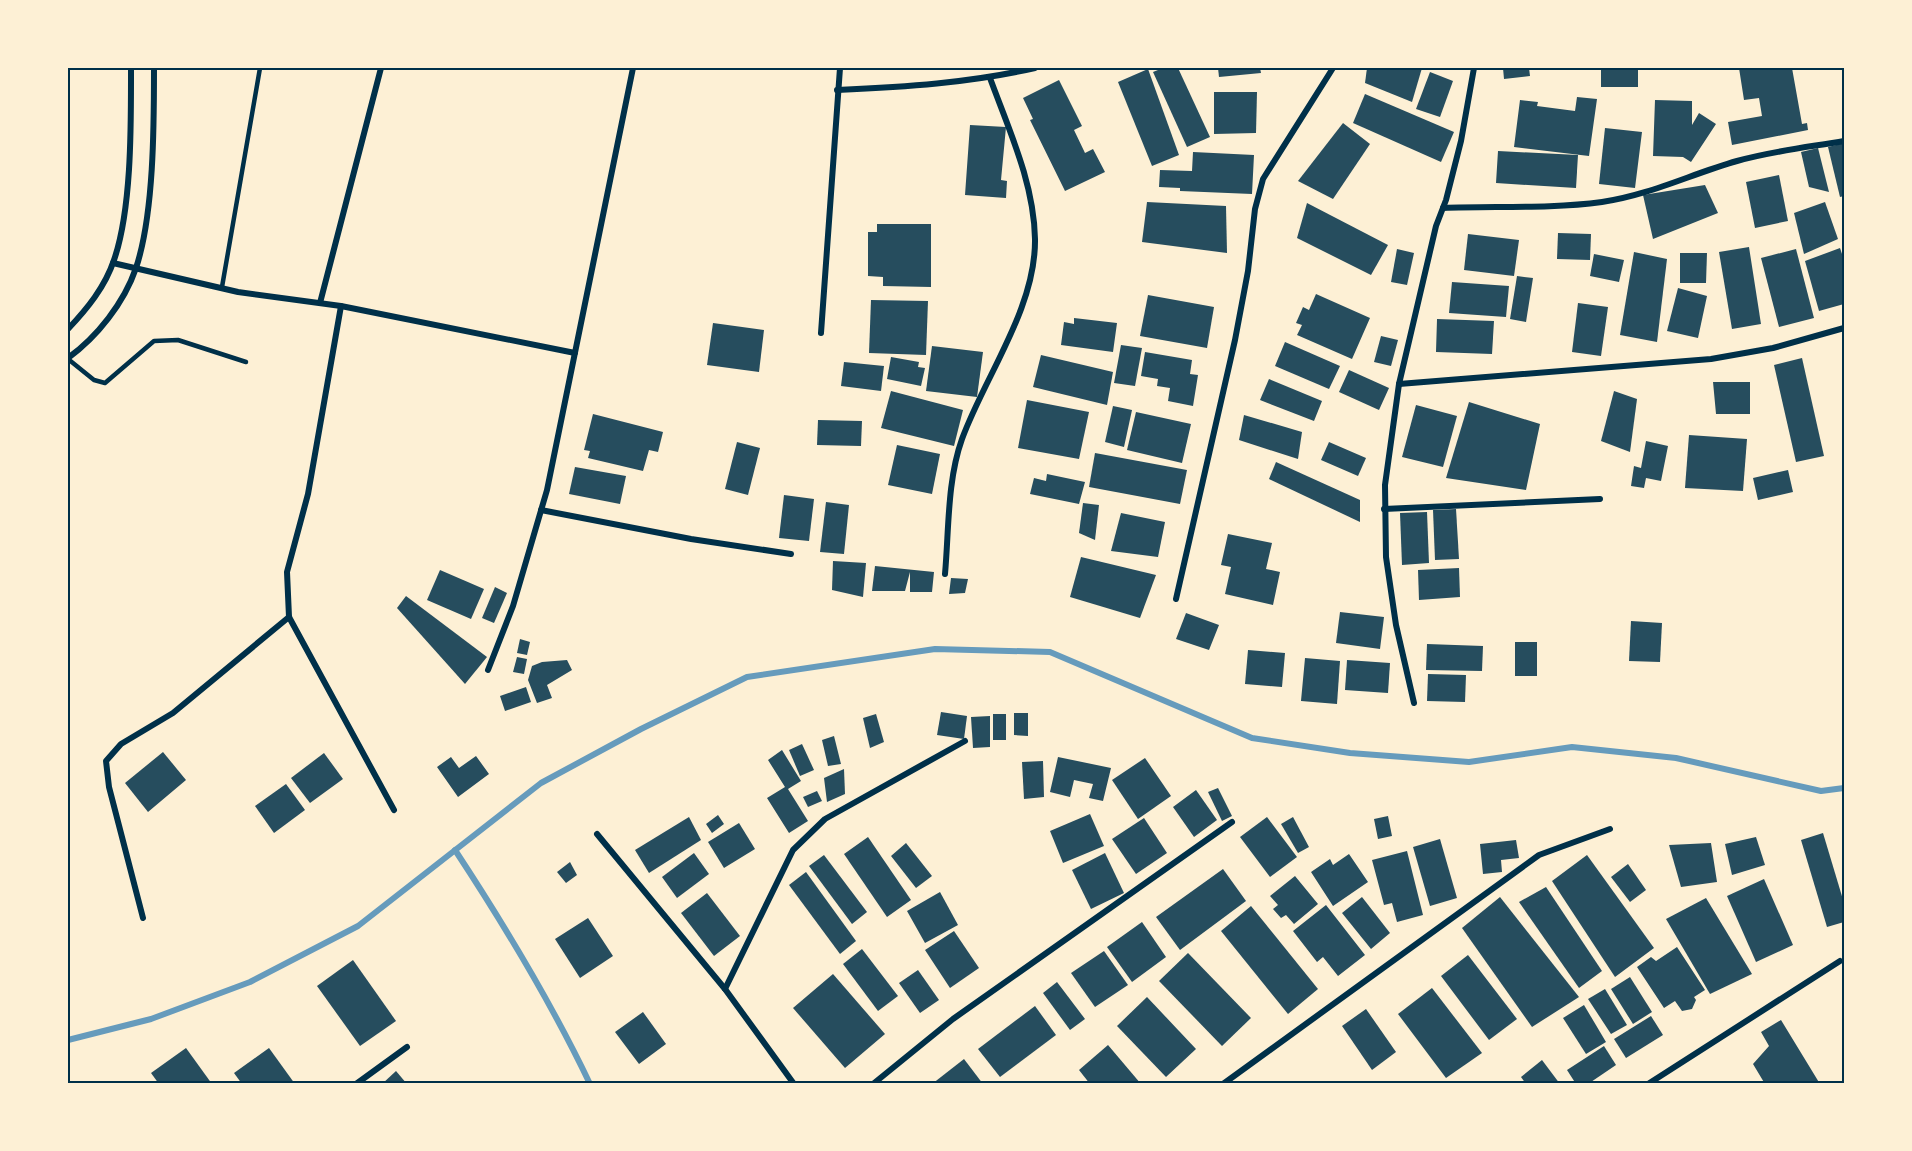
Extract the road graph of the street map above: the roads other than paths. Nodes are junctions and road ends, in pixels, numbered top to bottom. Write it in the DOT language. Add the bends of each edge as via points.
graph roads {
  1 [pos="131,68"];
  2 [pos="154,68"];
  3 [pos="260,68"];
  4 [pos="381,68"];
  5 [pos="633,68"];
  6 [pos="840,68"];
  7 [pos="1035,68"];
  8 [pos="1332,68"];
  9 [pos="1474,68"];
  10 [pos="990,78"];
  11 [pos="837,90"];
  12 [pos="1845,141"];
  13 [pos="1443,208"];
  14 [pos="113,263"];
  15 [pos="136,268"];
  16 [pos="222,287"];
  17 [pos="320,303"];
  18 [pos="341,306"];
  19 [pos="68,328"];
  20 [pos="1845,328"];
  21 [pos="820,333"];
  22 [pos="575,352"];
  23 [pos="68,359"];
  24 [pos="246,362"];
  25 [pos="1399,384"];
  26 [pos="1600,500"];
  27 [pos="1384,508"];
  28 [pos="541,510"];
  29 [pos="791,554"];
  30 [pos="945,574"];
  31 [pos="1176,599"];
  32 [pos="289,617"];
  33 [pos="488,670"];
  34 [pos="1414,703"];
  35 [pos="965,741"];
  36 [pos="394,810"];
  37 [pos="1232,822"];
  38 [pos="1610,829"];
  39 [pos="597,834"];
  40 [pos="143,918"];
  41 [pos="1840,961"];
  42 [pos="725,989"];
  43 [pos="407,1047"];
  44 [pos="356,1083"];
  45 [pos="794,1083"];
  46 [pos="873,1083"];
  47 [pos="1223,1083"];
  48 [pos="1648,1083"];
  1 -- 14 [label="street" via="127,178"];
  2 -- 15 [label="street" via="148,192"];
  3 -- 16 [label="lane"];
  4 -- 17 [label="street"];
  5 -- 22 [label="street"];
  6 -- 11 [label="street"];
  7 -- 10 [label="street"];
  8 -- 31 [label="street" via="1263,179 1235,340"];
  9 -- 13 [label="street" via="1461,141"];
  10 -- 11 [label="street"];
  10 -- 30 [label="street" via="1024,170 1035,242 1017,321 962,439 954,475"];
  11 -- 21 [label="street"];
  12 -- 13 [label="street" via="1740,160 1658,190 1604,201"];
  13 -- 25 [label="street"];
  14 -- 15 [label="street"];
  14 -- 19 [label="street" via="92,302"];
  15 -- 16 [label="street"];
  15 -- 23 [label="street" via="110,315"];
  16 -- 17 [label="street"];
  17 -- 18 [label="street"];
  18 -- 22 [label="street"];
  18 -- 32 [label="street" via="308,494 287,572"];
  20 -- 25 [label="street" via="1773,348 1711,359"];
  22 -- 28 [label="street"];
  23 -- 24 [label="lane" via="94,380 105,383 154,341 178,340"];
  25 -- 27 [label="street"];
  26 -- 27 [label="street"];
  27 -- 34 [label="street" via="1394,614"];
  28 -- 29 [label="street"];
  28 -- 33 [label="street" via="513,606"];
  32 -- 36 [label="street"];
  32 -- 40 [label="street" via="173,713 121,744 106,761 109,787"];
  35 -- 42 [label="street" via="825,819 793,850"];
  37 -- 46 [label="street" via="953,1019"];
  38 -- 47 [label="street" via="1539,855"];
  39 -- 42 [label="street"];
  41 -- 48 [label="street"];
  42 -- 45 [label="street"];
  43 -- 44 [label="street"];
}
